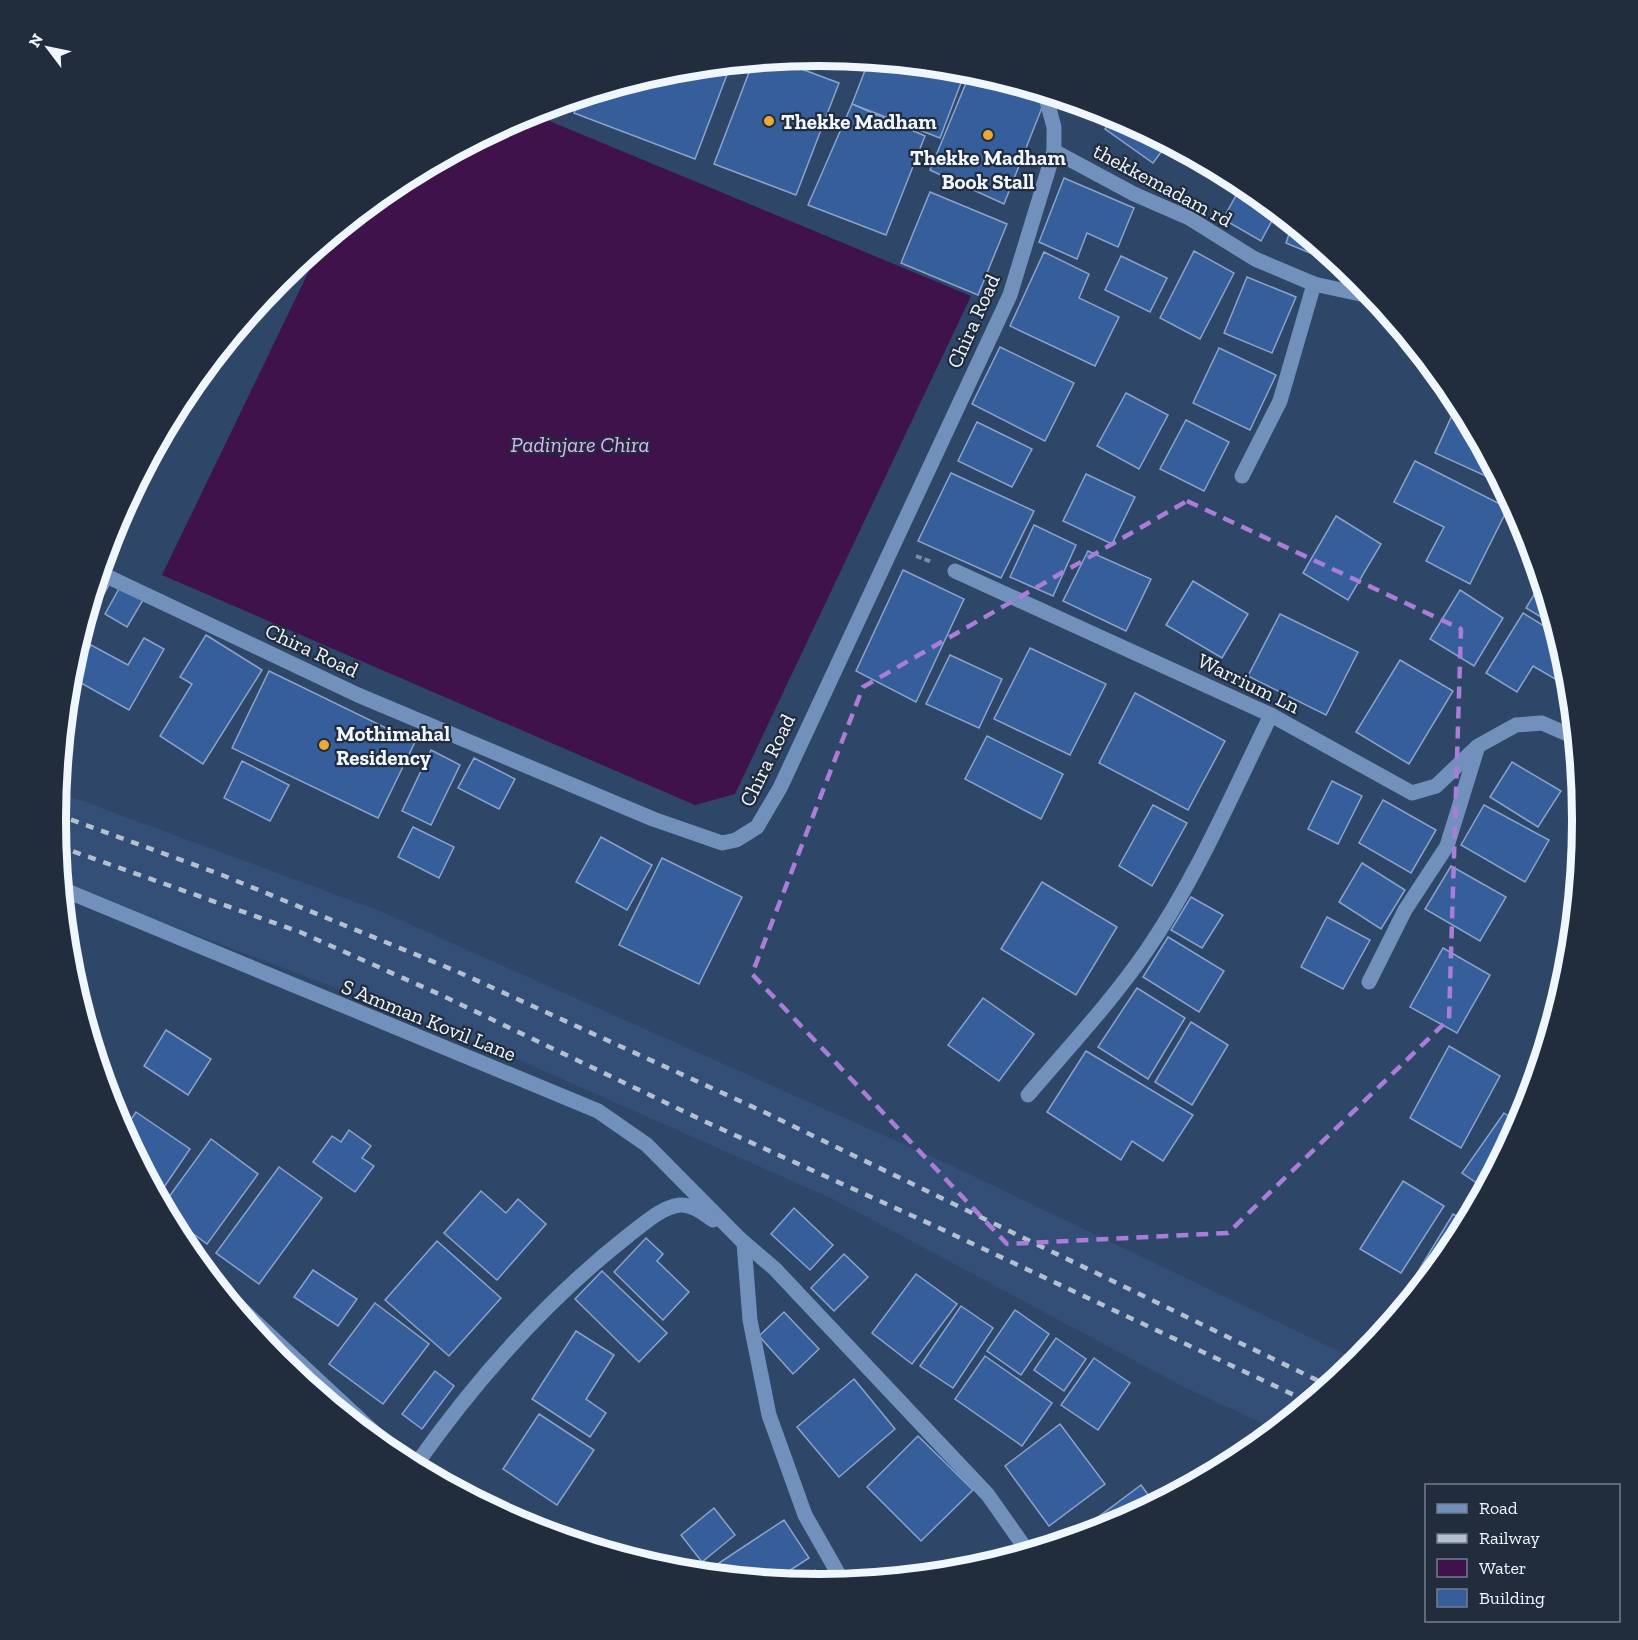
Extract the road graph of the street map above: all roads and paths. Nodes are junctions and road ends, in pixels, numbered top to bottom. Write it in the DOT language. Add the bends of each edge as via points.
graph roads {
  1 [pos="1047,102"];
  2 [pos="1054,151"];
  3 [pos="1314,284"];
  4 [pos="1357,293"];
  5 [pos="1242,476"];
  6 [pos="890,546"];
  7 [pos="955,571"];
  8 [pos="106,576"];
  9 [pos="1271,715"];
  10 [pos="1567,734"];
  11 [pos="1478,746"];
  12 [pos="70,892"];
  13 [pos="1369,982"];
  14 [pos="1028,1095"];
  15 [pos="744,1243"];
  16 [pos="275,1340"];
  17 [pos="342,1402"];
  18 [pos="419,1459"];
  19 [pos="1023,1545"];
  20 [pos="838,1573"];
  1 -- 2 [label="street" via="1054,127"];
  2 -- 3 [label="street, thekkemadam rd" via="1189,218 1255,260"];
  2 -- 6 [label="street, Chira Road" via="1010,295"];
  3 -- 4 [label="street, thekkemadam rd"];
  3 -- 5 [label="street" via="1280,401"];
  6 -- 7 [label="path"];
  6 -- 8 [label="street, Chira Road" via="780,788 757,827 736,840 722,843 653,819 358,695"];
  7 -- 9 [label="street, Warrium Ln"];
  9 -- 11 [label="street, Warrium Ln" via="1412,793 1436,786"];
  9 -- 14 [label="street" via="1186,886 1147,950"];
  10 -- 11 [label="street, Warrium Ln" via="1542,723 1516,725"];
  11 -- 13 [label="street" via="1447,846 1405,910"];
  12 -- 15 [label="street, S Amman Kovil Lane" via="598,1111 647,1145"];
  15 -- 18 [label="street" via="698,1209 681,1204 654,1215 608,1251 515,1340"];
  15 -- 19 [label="street" via="775,1269 988,1495"];
  15 -- 20 [label="street" via="750,1320 769,1415 805,1515"];
  16 -- 17 [label="street"];
}
